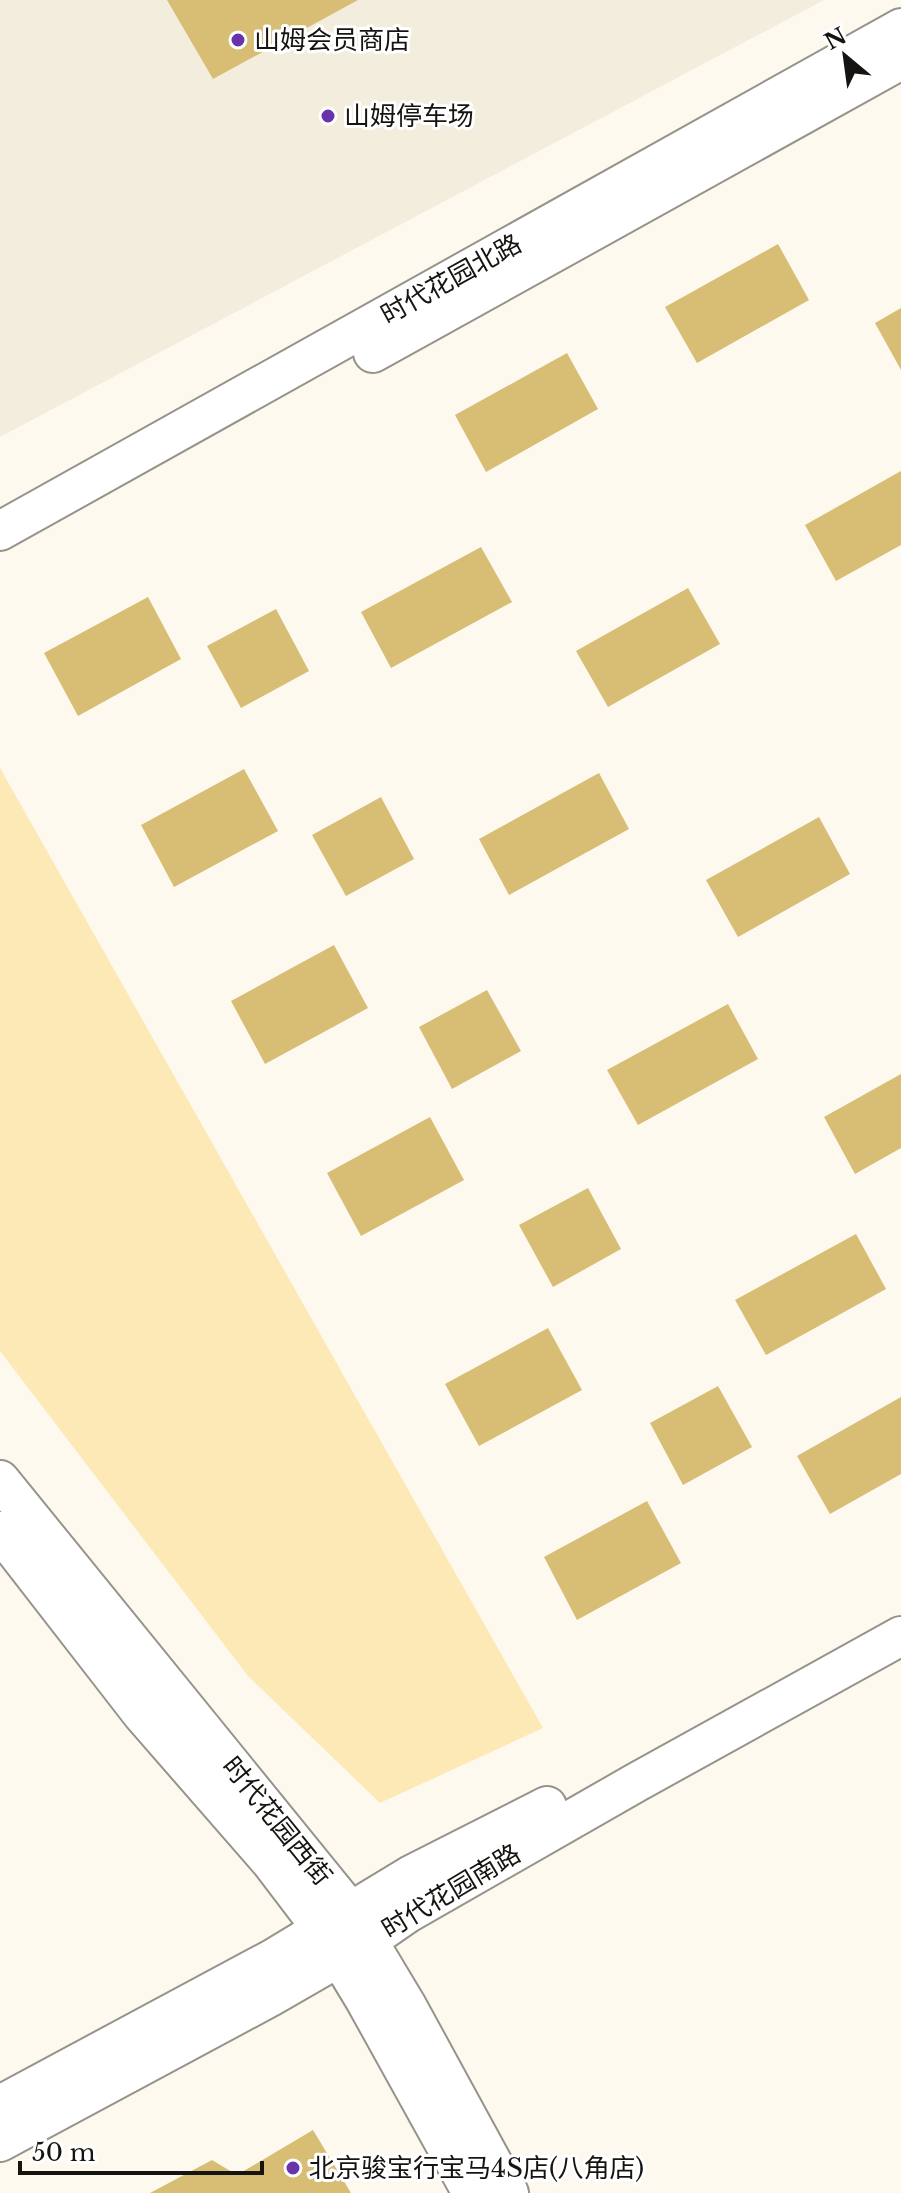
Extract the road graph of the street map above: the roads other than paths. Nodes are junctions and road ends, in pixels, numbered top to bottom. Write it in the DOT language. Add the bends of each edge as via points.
graph roads {
  1 [pos="901,28"];
  2 [pos="901,60"];
  3 [pos="0,531"];
  4 [pos="0,560"];
  5 [pos="0,1480"];
  6 [pos="0,1531"];
  7 [pos="901,1614"];
  8 [pos="901,1636"];
  9 [pos="345,1934"];
  10 [pos="0,2105"];
  11 [pos="0,2142"];
  12 [pos="472,2193"];
  13 [pos="509,2193"];
  1 -- 3 [label="street, 时代花园北路"];
  2 -- 4 [label="street, 时代花园北路"];
  5 -- 9 [label="street, 时代花园西街"];
  6 -- 9 [label="street, 时代花园西街" via="142,1714 271,1862"];
  7 -- 9 [label="street, 时代花园南路" via="631,1765 411,1875"];
  8 -- 9 [label="street, 时代花园南路" via="408,1913"];
  9 -- 10 [label="street, 时代花园南路" via="274,1958"];
  9 -- 11 [label="street, 时代花园南路"];
  9 -- 12 [label="street, 时代花园西街"];
  9 -- 13 [label="street, 时代花园西街"];
}
